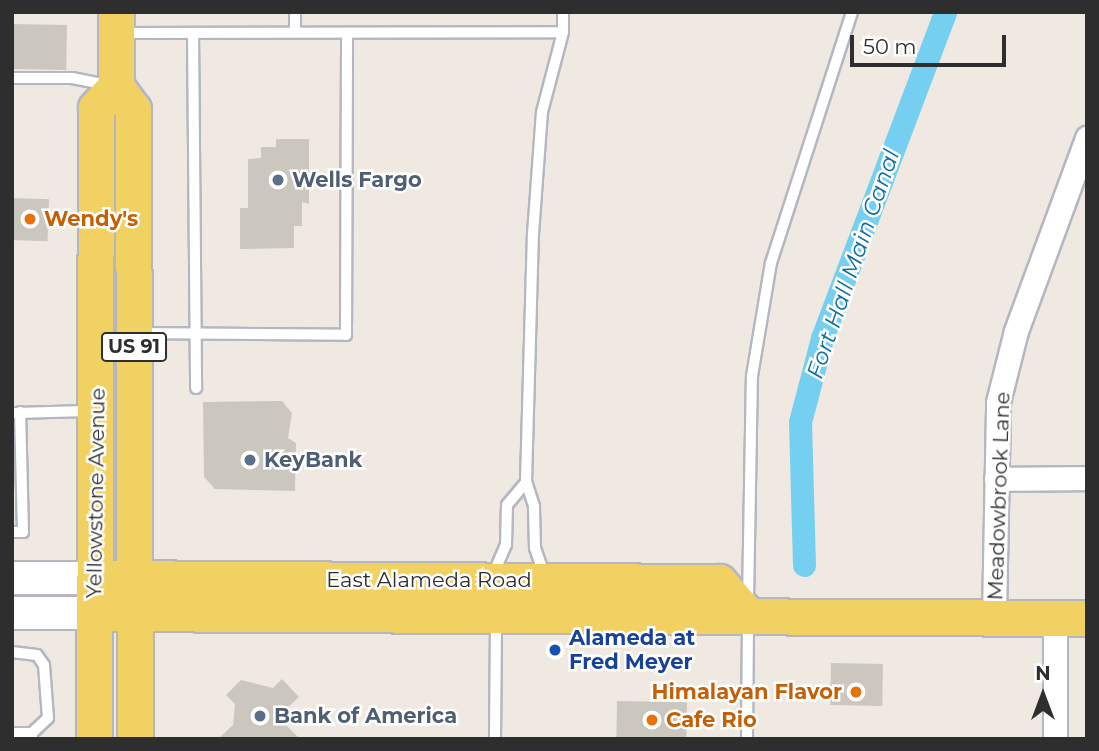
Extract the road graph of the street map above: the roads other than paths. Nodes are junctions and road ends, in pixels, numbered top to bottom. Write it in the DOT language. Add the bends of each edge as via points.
graph roads {
  1 [pos="295,12"];
  2 [pos="563,12"];
  3 [pos="852,12"];
  4 [pos="116,23"];
  5 [pos="295,32"];
  6 [pos="563,32"];
  7 [pos="193,33"];
  8 [pos="347,34"];
  9 [pos="12,78"];
  10 [pos="116,86"];
  11 [pos="1087,138"];
  12 [pos="134,333"];
  13 [pos="194,334"];
  14 [pos="196,388"];
  15 [pos="97,411"];
  16 [pos="16,412"];
  17 [pos="1087,478"];
  18 [pos="996,479"];
  19 [pos="526,482"];
  20 [pos="12,532"];
  21 [pos="12,578"];
  22 [pos="94,578"];
  23 [pos="135,578"];
  24 [pos="547,581"];
  25 [pos="494,597"];
  26 [pos="12,613"];
  27 [pos="94,613"];
  28 [pos="135,613"];
  29 [pos="748,615"];
  30 [pos="994,617"];
  31 [pos="1071,617"];
  32 [pos="12,652"];
  33 [pos="12,733"];
  34 [pos="32,736"];
  35 [pos="94,739"];
  36 [pos="135,739"];
  37 [pos="495,739"];
  38 [pos="747,739"];
  39 [pos="1055,739"];
  1 -- 5 [label="lane"];
  2 -- 6 [label="lane"];
  3 -- 29 [label="lane" via="771,263 752,376"];
  4 -- 7 [label="lane"];
  4 -- 10 [label="main road"];
  5 -- 7 [label="lane"];
  5 -- 8 [label="lane"];
  6 -- 8 [label="lane"];
  6 -- 19 [label="lane" via="542,112 535,170"];
  7 -- 13 [label="lane"];
  8 -- 13 [label="lane" via="345,335"];
  9 -- 10 [label="lane" via="72,78"];
  10 -- 12 [label="main road, Yellowstone Avenue / US 91" via="133,109"];
  10 -- 15 [label="main road, Yellowstone Avenue / US 91" via="96,108"];
  11 -- 18 [label="street, Meadowbrook Lane" via="1016,331 998,402"];
  12 -- 13 [label="lane"];
  12 -- 23 [label="main road, Yellowstone Avenue / US 91"];
  13 -- 14 [label="lane"];
  15 -- 16 [label="lane"];
  15 -- 22 [label="main road, Yellowstone Avenue / US 91"];
  16 -- 20 [label="lane" via="23,532"];
  17 -- 18 [label="street"];
  18 -- 30 [label="street, Meadowbrook Lane"];
  19 -- 24 [label="lane" via="534,506 535,548"];
  19 -- 25 [label="lane" via="508,505 506,545"];
  21 -- 22 [label="main road"];
  22 -- 23 [label="main road, East Alameda Road"];
  22 -- 27 [label="main road, Yellowstone Avenue"];
  23 -- 25 [label="main road, East Alameda Road"];
  23 -- 28 [label="main road, Yellowstone Avenue / US 91"];
  24 -- 25 [label="main road, East Alameda Road"];
  24 -- 29 [label="main road, East Alameda Road" via="719,582"];
  25 -- 28 [label="main road, East Alameda Road"];
  25 -- 29 [label="main road, East Alameda Road"];
  25 -- 37 [label="lane"];
  26 -- 27 [label="main road"];
  27 -- 28 [label="main road, East Alameda Road"];
  27 -- 35 [label="main road, Yellowstone Avenue"];
  28 -- 36 [label="main road, Yellowstone Avenue"];
  29 -- 30 [label="main road, East Alameda Road"];
  29 -- 38 [label="lane"];
  30 -- 31 [label="main road, East Alameda Road"];
  31 -- 39 [label="street"];
  32 -- 34 [label="lane" via="37,655 44,665 48,718"];
  33 -- 34 [label="lane"];
}
